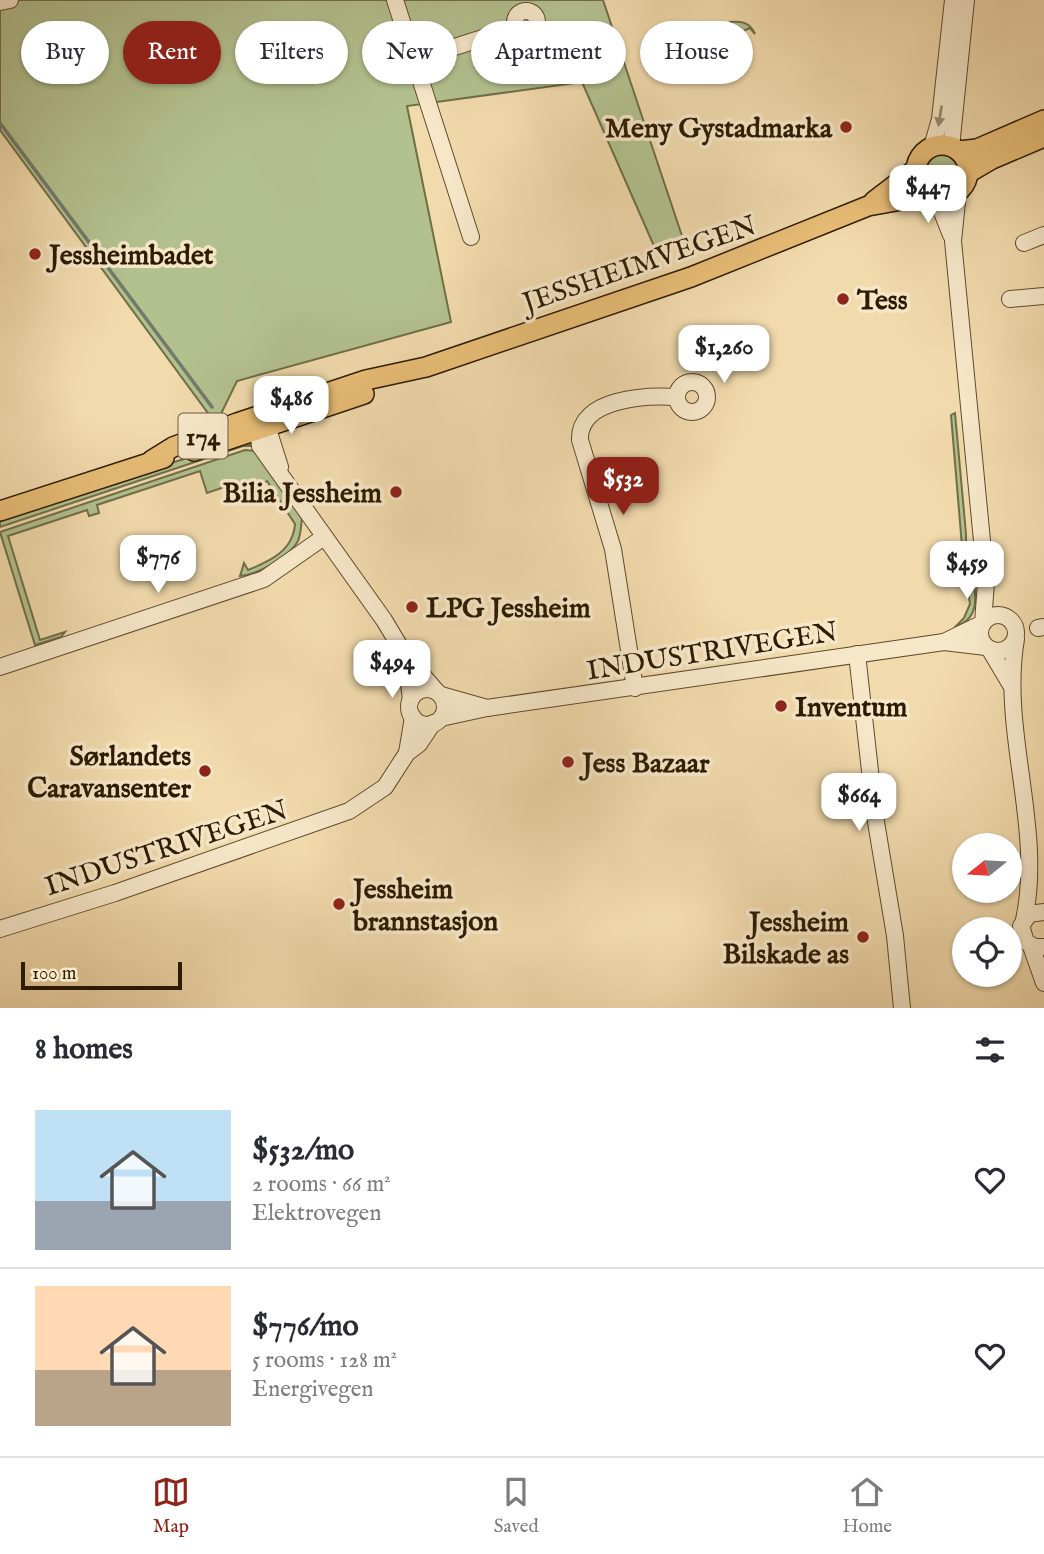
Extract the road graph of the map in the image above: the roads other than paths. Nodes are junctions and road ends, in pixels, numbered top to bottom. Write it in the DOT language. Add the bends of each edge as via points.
graph roads {
  1 [pos="10,0"];
  2 [pos="395,0"];
  3 [pos="953,0"];
  4 [pos="966,0"];
  5 [pos="0,2"];
  6 [pos="402,21"];
  7 [pos="422,84"];
  8 [pos="1044,120"];
  9 [pos="1044,136"];
  10 [pos="947,148"];
  11 [pos="916,169"];
  12 [pos="968,173"];
  13 [pos="958,192"];
  14 [pos="933,196"];
  15 [pos="868,206"];
  16 [pos="1044,236"];
  17 [pos="471,237"];
  18 [pos="953,241"];
  19 [pos="1024,243"];
  20 [pos="1044,296"];
  21 [pos="1010,299"];
  22 [pos="677,397"];
  23 [pos="260,426"];
  24 [pos="0,511"];
  25 [pos="324,537"];
  26 [pos="986,582"];
  27 [pos="1007,617"];
  28 [pos="983,623"];
  29 [pos="1016,639"];
  30 [pos="943,642"];
  31 [pos="988,649"];
  32 [pos="857,654"];
  33 [pos="405,655"];
  34 [pos="0,667"];
  35 [pos="1012,687"];
  36 [pos="635,688"];
  37 [pos="439,693"];
  38 [pos="411,699"];
  39 [pos="488,708"];
  40 [pos="413,717"];
  41 [pos="437,721"];
  42 [pos="407,754"];
  43 [pos="1033,874"];
  44 [pos="1044,899"];
  45 [pos="1044,912"];
  46 [pos="1024,920"];
  47 [pos="0,929"];
  48 [pos="1038,946"];
  49 [pos="1044,983"];
  50 [pos="902,1008"];
  1 -- 5 [label="street"];
  2 -- 6 [label="street"];
  3 -- 10 [label="street, one-way" via="940,119"];
  4 -- 10 [label="street"];
  7 -- 17 [label="street"];
  8 -- 10 [label="main road" via="977,149"];
  9 -- 12 [label="main road"];
  10 -- 11 [label="main road, 174" via="921,156"];
  10 -- 12 [label="main road" via="968,165"];
  11 -- 14 [label="main road" via="919,184"];
  11 -- 15 [label="main road, JESSHEIMVEGEN / 174"];
  12 -- 13 [label="main road"];
  13 -- 14 [label="main road, 174"];
  13 -- 18 [label="street"];
  14 -- 15 [label="main road, JESSHEIMVEGEN / 174"];
  14 -- 18 [label="street"];
  15 -- 23 [label="main road, JESSHEIMVEGEN / 174" via="691,277"];
  16 -- 19 [label="street"];
  18 -- 26 [label="street"];
  20 -- 21 [label="street"];
  22 -- 36 [label="street" via="622,402 588,415 580,426 580,440 612,549"];
  23 -- 24 [label="main road, JESSHEIMVEGEN / 174" via="173,447 152,460"];
  23 -- 25 [label="street" via="260,446"];
  25 -- 33 [label="street"];
  25 -- 34 [label="street" via="264,579"];
  26 -- 27 [label="street"];
  26 -- 28 [label="street"];
  27 -- 28 [label="street" via="993,616"];
  27 -- 29 [label="street" via="1016,627"];
  28 -- 30 [label="street, INDUSTRIVEGEN"];
  28 -- 31 [label="street" via="981,637"];
  29 -- 31 [label="street" via="1005,651"];
  29 -- 35 [label="street"];
  30 -- 31 [label="street, INDUSTRIVEGEN"];
  30 -- 32 [label="street, INDUSTRIVEGEN"];
  31 -- 35 [label="street"];
  32 -- 36 [label="street, INDUSTRIVEGEN"];
  32 -- 50 [label="street"];
  33 -- 37 [label="street"];
  33 -- 38 [label="street"];
  35 -- 43 [label="street"];
  36 -- 39 [label="street, INDUSTRIVEGEN"];
  37 -- 38 [label="street" via="421,690"];
  37 -- 39 [label="street, INDUSTRIVEGEN"];
  37 -- 41 [label="street" via="445,705"];
  38 -- 40 [label="street"];
  39 -- 41 [label="street, INDUSTRIVEGEN"];
  40 -- 41 [label="street" via="423,724"];
  40 -- 42 [label="street, INDUSTRIVEGEN"];
  41 -- 42 [label="street, INDUSTRIVEGEN"];
  42 -- 47 [label="street, INDUSTRIVEGEN" via="385,787 340,815"];
  43 -- 44 [label="street"];
  43 -- 46 [label="street"];
  45 -- 46 [label="street"];
  46 -- 48 [label="street" via="1021,932"];
  48 -- 49 [label="street"];
}
